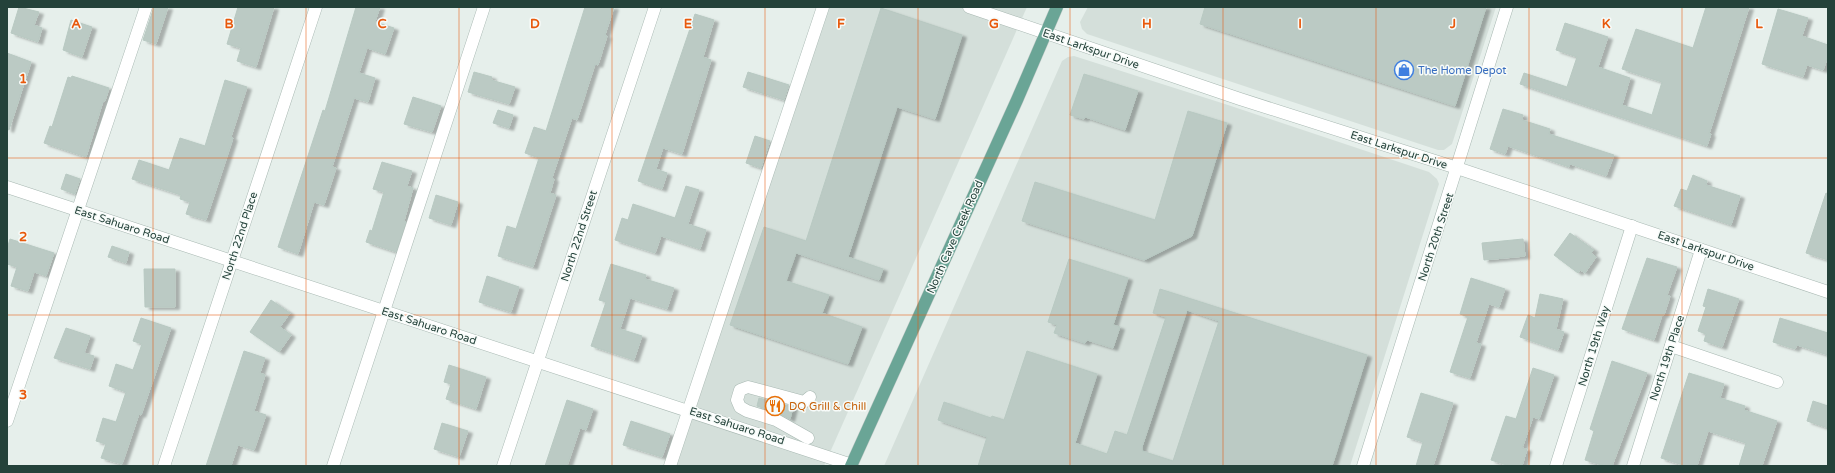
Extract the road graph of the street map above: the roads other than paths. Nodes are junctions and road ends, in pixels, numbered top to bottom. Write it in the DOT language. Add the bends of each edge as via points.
graph roads {
  1 [pos="146,7"];
  2 [pos="316,7"];
  3 [pos="484,7"];
  4 [pos="655,7"];
  5 [pos="823,7"];
  6 [pos="970,7"];
  7 [pos="1057,7"];
  8 [pos="1507,7"];
  9 [pos="1046,33"];
  10 [pos="1457,168"];
  11 [pos="7,187"];
  12 [pos="79,210"];
  13 [pos="1632,226"];
  14 [pos="1702,250"];
  15 [pos="232,261"];
  16 [pos="1828,292"];
  17 [pos="384,311"];
  18 [pos="1671,346"];
  19 [pos="538,361"];
  20 [pos="1777,382"];
  21 [pos="810,397"];
  22 [pos="689,411"];
  23 [pos="7,421"];
  24 [pos="808,438"];
  25 [pos="851,465"];
  26 [pos="164,466"];
  27 [pos="333,466"];
  28 [pos="503,466"];
  29 [pos="670,466"];
  30 [pos="1363,466"];
  31 [pos="1556,466"];
  32 [pos="1633,466"];
  1 -- 12 [label="street"];
  2 -- 15 [label="street, North 22nd Place"];
  3 -- 17 [label="street"];
  4 -- 19 [label="street, North 22nd Street"];
  5 -- 22 [label="street"];
  6 -- 9 [label="street, East Larkspur Drive"];
  7 -- 9 [label="main road, North Cave Creek Road"];
  8 -- 10 [label="street, North 20th Street"];
  9 -- 10 [label="street, East Larkspur Drive" via="1234,97"];
  9 -- 25 [label="main road, North Cave Creek Road"];
  10 -- 13 [label="street, East Larkspur Drive"];
  10 -- 30 [label="street, North 20th Street"];
  11 -- 12 [label="street, East Sahuaro Road"];
  12 -- 15 [label="street, East Sahuaro Road"];
  12 -- 23 [label="street"];
  13 -- 14 [label="street, East Larkspur Drive"];
  13 -- 31 [label="street, North 19th Way"];
  14 -- 16 [label="street, East Larkspur Drive"];
  14 -- 18 [label="street, North 19th Place"];
  15 -- 17 [label="street, East Sahuaro Road"];
  15 -- 26 [label="street, North 22nd Place"];
  17 -- 19 [label="street, East Sahuaro Road"];
  17 -- 27 [label="street"];
  18 -- 20 [label="street"];
  18 -- 32 [label="street, North 19th Place"];
  19 -- 22 [label="street, East Sahuaro Road"];
  19 -- 28 [label="street, North 22nd Street"];
  21 -- 24 [label="street" via="804,402 748,387 740,390 737,400 740,408 776,420"];
  22 -- 25 [label="street, East Sahuaro Road"];
  22 -- 29 [label="street"];
}
